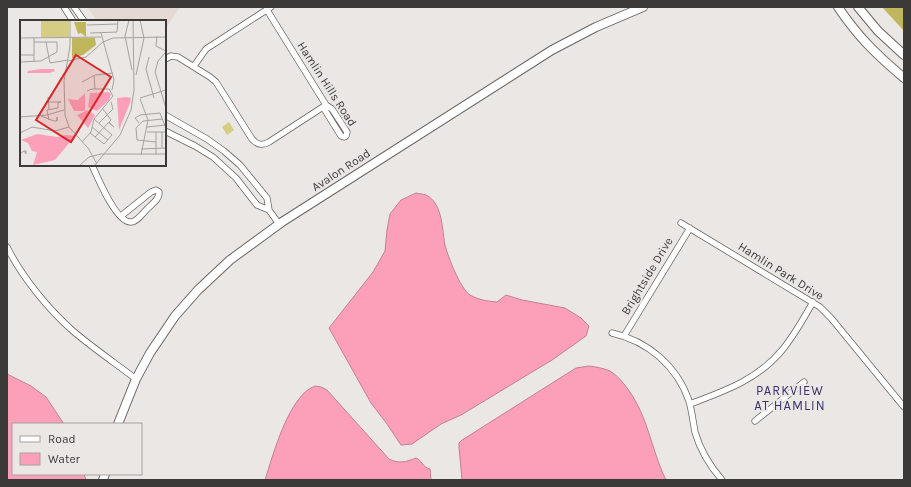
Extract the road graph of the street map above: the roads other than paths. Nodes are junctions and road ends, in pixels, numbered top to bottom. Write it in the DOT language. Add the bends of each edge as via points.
graph roads {
  1 [pos="64,7"];
  2 [pos="74,7"];
  3 [pos="643,7"];
  4 [pos="838,7"];
  5 [pos="858,7"];
  6 [pos="269,9"];
  7 [pos="72,20"];
  8 [pos="83,20"];
  9 [pos="904,55"];
  10 [pos="166,58"];
  11 [pos="194,66"];
  12 [pos="904,78"];
  13 [pos="325,106"];
  14 [pos="166,116"];
  15 [pos="166,132"];
  16 [pos="92,166"];
  17 [pos="269,210"];
  18 [pos="121,216"];
  19 [pos="681,223"];
  20 [pos="278,224"];
  21 [pos="690,228"];
  22 [pos="7,247"];
  23 [pos="813,302"];
  24 [pos="612,333"];
  25 [pos="624,336"];
  26 [pos="136,379"];
  27 [pos="804,382"];
  28 [pos="690,404"];
  29 [pos="904,406"];
  30 [pos="755,421"];
  31 [pos="118,423"];
  32 [pos="722,480"];
  1 -- 7 [label="street"];
  2 -- 8 [label="street"];
  3 -- 20 [label="main road, Avalon Road" via="552,50"];
  4 -- 12 [label="main road" via="850,26 872,51"];
  5 -- 9 [label="main road" via="878,31"];
  6 -- 11 [label="street" via="206,49"];
  6 -- 13 [label="street, Hamlin Hills Road"];
  10 -- 11 [label="street" via="176,56"];
  11 -- 13 [label="street" via="216,82 252,139 259,144 269,142"];
  13 -- 13 [label="street, Hamlin Hills Road" via="341,136 346,136 347,132 332,109"];
  14 -- 17 [label="street" via="207,139 232,158 247,172 267,198"];
  15 -- 17 [label="street" via="213,157 236,178 257,204"];
  16 -- 18 [label="street" via="105,193"];
  17 -- 20 [label="street"];
  18 -- 18 [label="street" via="151,192 159,192 158,198 136,220 127,222"];
  19 -- 21 [label="street, Hamlin Park Drive"];
  20 -- 26 [label="main road, Avalon Road" via="230,260 198,290 175,316 150,352"];
  21 -- 23 [label="street, Hamlin Park Drive"];
  21 -- 25 [label="street, Brightside Drive"];
  22 -- 26 [label="street" via="36,293 73,330"];
  23 -- 28 [label="street" via="784,348 765,368 732,389"];
  23 -- 29 [label="street, Hamlin Park Drive" via="827,314"];
  24 -- 25 [label="street"];
  25 -- 28 [label="street" via="646,346 668,364"];
  26 -- 31 [label="main road, Avalon Road"];
  27 -- 30 [label="street"];
  28 -- 32 [label="street" via="699,442 709,463"];
}
